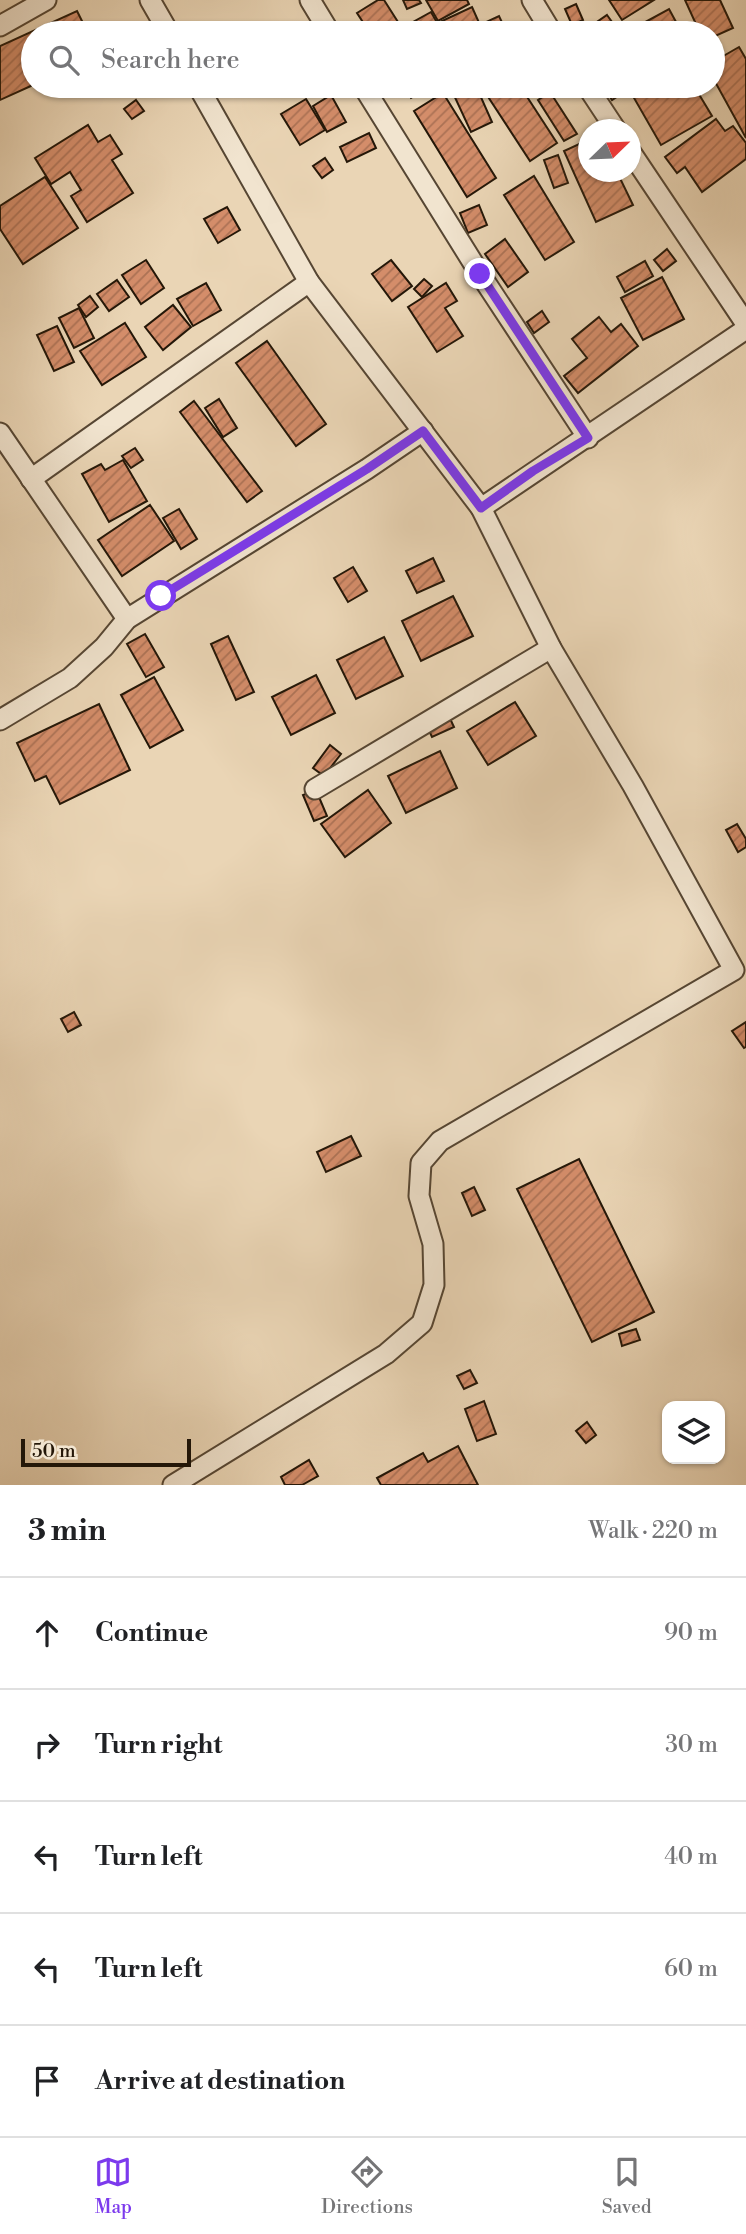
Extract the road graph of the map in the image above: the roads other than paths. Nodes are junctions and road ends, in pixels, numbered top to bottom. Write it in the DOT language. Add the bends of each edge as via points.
graph roads {
  1 [pos="46,0"];
  2 [pos="150,0"];
  3 [pos="310,0"];
  4 [pos="532,0"];
  5 [pos="162,21"];
  6 [pos="323,21"];
  7 [pos="545,21"];
  8 [pos="0,26"];
  9 [pos="205,98"];
  10 [pos="370,98"];
  11 [pos="595,98"];
  12 [pos="610,119"];
  13 [pos="641,165"];
  14 [pos="309,282"];
  15 [pos="746,327"];
  16 [pos="423,431"];
  17 [pos="0,433"];
  18 [pos="588,438"];
  19 [pos="31,479"];
  20 [pos="481,508"];
  21 [pos="127,619"];
  22 [pos="551,648"];
  23 [pos="0,719"];
  24 [pos="315,789"];
  25 [pos="173,1485"];
  1 -- 8 [label="street"];
  2 -- 5 [label="street"];
  3 -- 6 [label="street"];
  4 -- 7 [label="street"];
  9 -- 14 [label="street"];
  10 -- 18 [label="street"];
  11 -- 12 [label="street"];
  13 -- 15 [label="street"];
  14 -- 16 [label="street"];
  14 -- 19 [label="street"];
  15 -- 18 [label="street"];
  16 -- 20 [label="street"];
  16 -- 21 [label="street"];
  17 -- 19 [label="street"];
  18 -- 20 [label="street"];
  19 -- 21 [label="street"];
  20 -- 22 [label="street"];
  21 -- 23 [label="street" via="70,678"];
  22 -- 24 [label="street"];
  22 -- 25 [label="street" via="734,970 440,1141 421,1163 419,1196 433,1244 434,1284 422,1323 386,1354"];
}
